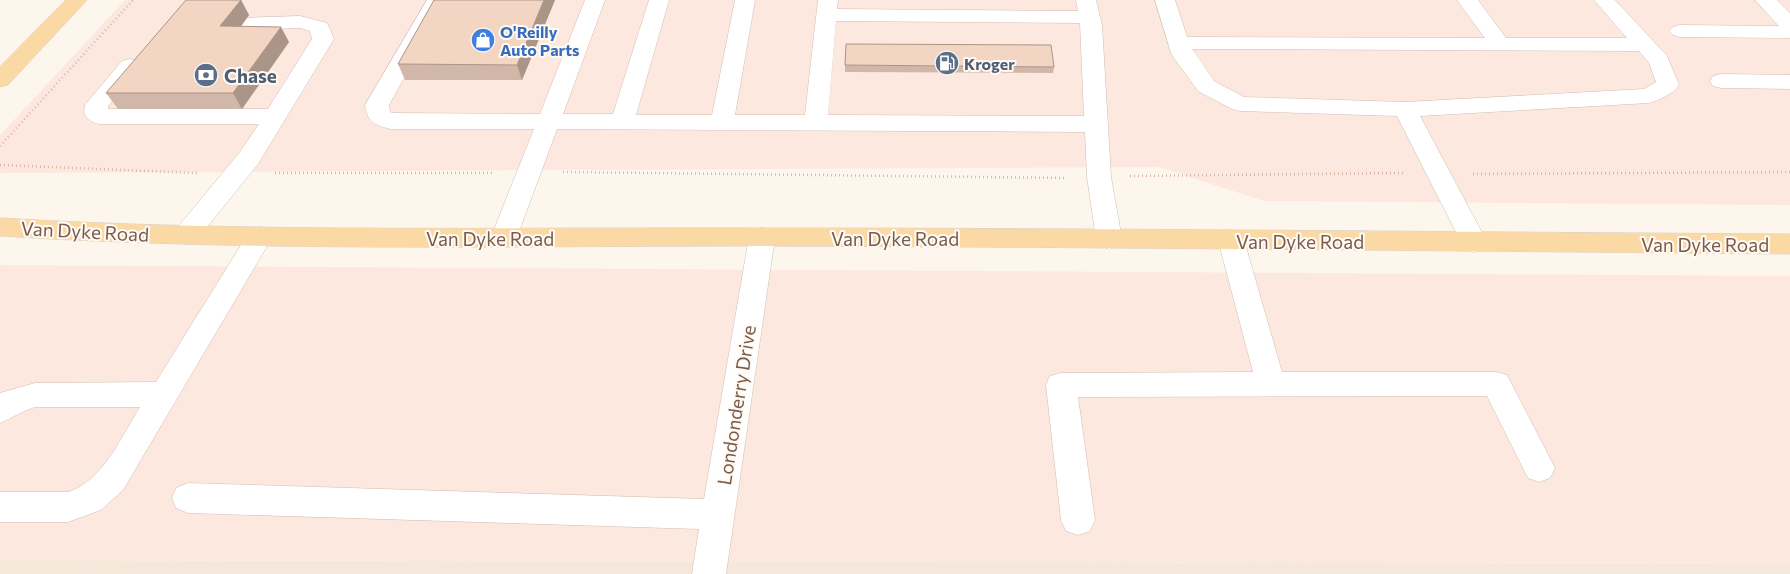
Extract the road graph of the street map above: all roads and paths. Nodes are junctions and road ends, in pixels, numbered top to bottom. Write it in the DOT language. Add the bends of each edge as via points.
graph roads {
  1 [pos="77,0"];
  2 [pos="133,0"];
  3 [pos="437,0"];
  4 [pos="595,0"];
  5 [pos="659,0"];
  6 [pos="745,0"];
  7 [pos="1165,0"];
  8 [pos="1467,0"];
  9 [pos="1604,0"];
  10 [pos="1765,0"];
  11 [pos="828,8"];
  12 [pos="912,8"];
  13 [pos="996,8"];
  14 [pos="1087,9"];
  15 [pos="242,24"];
  16 [pos="1790,25"];
  17 [pos="1680,31"];
  18 [pos="1790,32"];
  19 [pos="1179,44"];
  20 [pos="1500,44"];
  21 [pos="1644,45"];
  22 [pos="145,49"];
  23 [pos="0,80"];
  24 [pos="1721,81"];
  25 [pos="1790,82"];
  26 [pos="1405,109"];
  27 [pos="275,116"];
  28 [pos="548,123"];
  29 [pos="622,123"];
  30 [pos="722,123"];
  31 [pos="816,124"];
  32 [pos="1096,124"];
  33 [pos="0,146"];
  34 [pos="0,165"];
  35 [pos="529,172"];
  36 [pos="1790,172"];
  37 [pos="236,174"];
  38 [pos="1438,174"];
  39 [pos="1099,177"];
  40 [pos="0,227"];
  41 [pos="186,235"];
  42 [pos="260,236"];
  43 [pos="762,237"];
  44 [pos="504,238"];
  45 [pos="1110,239"];
  46 [pos="1231,240"];
  47 [pos="1474,242"];
  48 [pos="1790,244"];
  49 [pos="1271,385"];
  50 [pos="163,394"];
  51 [pos="0,410"];
  52 [pos="1538,468"];
  53 [pos="188,498"];
  54 [pos="0,507"];
  55 [pos="719,515"];
  56 [pos="1078,520"];
  57 [pos="709,574"];
  1 -- 23 [label="main road"];
  2 -- 33 [label="path"];
  3 -- 28 [label="street" via="377,105 379,116 390,122"];
  4 -- 28 [label="street"];
  5 -- 29 [label="street"];
  6 -- 30 [label="street"];
  7 -- 19 [label="street"];
  8 -- 20 [label="street"];
  9 -- 21 [label="street"];
  10 -- 16 [label="street"];
  11 -- 12 [label="street"];
  11 -- 31 [label="street"];
  12 -- 13 [label="street"];
  13 -- 14 [label="street"];
  14 -- 32 [label="street"];
  15 -- 27 [label="street" via="300,22 320,27 323,39"];
  17 -- 18 [label="street"];
  19 -- 20 [label="street"];
  19 -- 26 [label="street" via="1206,86 1240,104"];
  20 -- 21 [label="street"];
  21 -- 26 [label="street" via="1658,61 1668,85 1649,96"];
  22 -- 27 [label="street" via="97,105 99,117"];
  24 -- 25 [label="street"];
  26 -- 38 [label="street"];
  27 -- 37 [label="street"];
  28 -- 29 [label="street"];
  28 -- 35 [label="street"];
  29 -- 30 [label="street"];
  30 -- 31 [label="street"];
  31 -- 32 [label="street"];
  32 -- 39 [label="street"];
  34 -- 37 [label="path"];
  35 -- 37 [label="path"];
  35 -- 39 [label="path"];
  35 -- 44 [label="street"];
  36 -- 38 [label="path"];
  37 -- 41 [label="street"];
  38 -- 39 [label="path"];
  38 -- 47 [label="street"];
  39 -- 45 [label="street"];
  40 -- 41 [label="main road, Van Dyke Road"];
  41 -- 42 [label="main road, Van Dyke Road"];
  42 -- 44 [label="main road, Van Dyke Road"];
  42 -- 50 [label="street"];
  43 -- 44 [label="main road, Van Dyke Road"];
  43 -- 45 [label="main road, Van Dyke Road"];
  43 -- 55 [label="street, Londonderry Drive"];
  45 -- 46 [label="main road, Van Dyke Road"];
  46 -- 47 [label="main road, Van Dyke Road"];
  46 -- 49 [label="street"];
  47 -- 48 [label="main road, Van Dyke Road"];
  49 -- 52 [label="street" via="1496,384"];
  49 -- 56 [label="street" via="1061,385"];
  50 -- 51 [label="street" via="35,394 11,402"];
  50 -- 54 [label="street" via="112,480 89,500 68,507"];
  53 -- 55 [label="street"];
  55 -- 57 [label="street, Londonderry Drive"];
}
